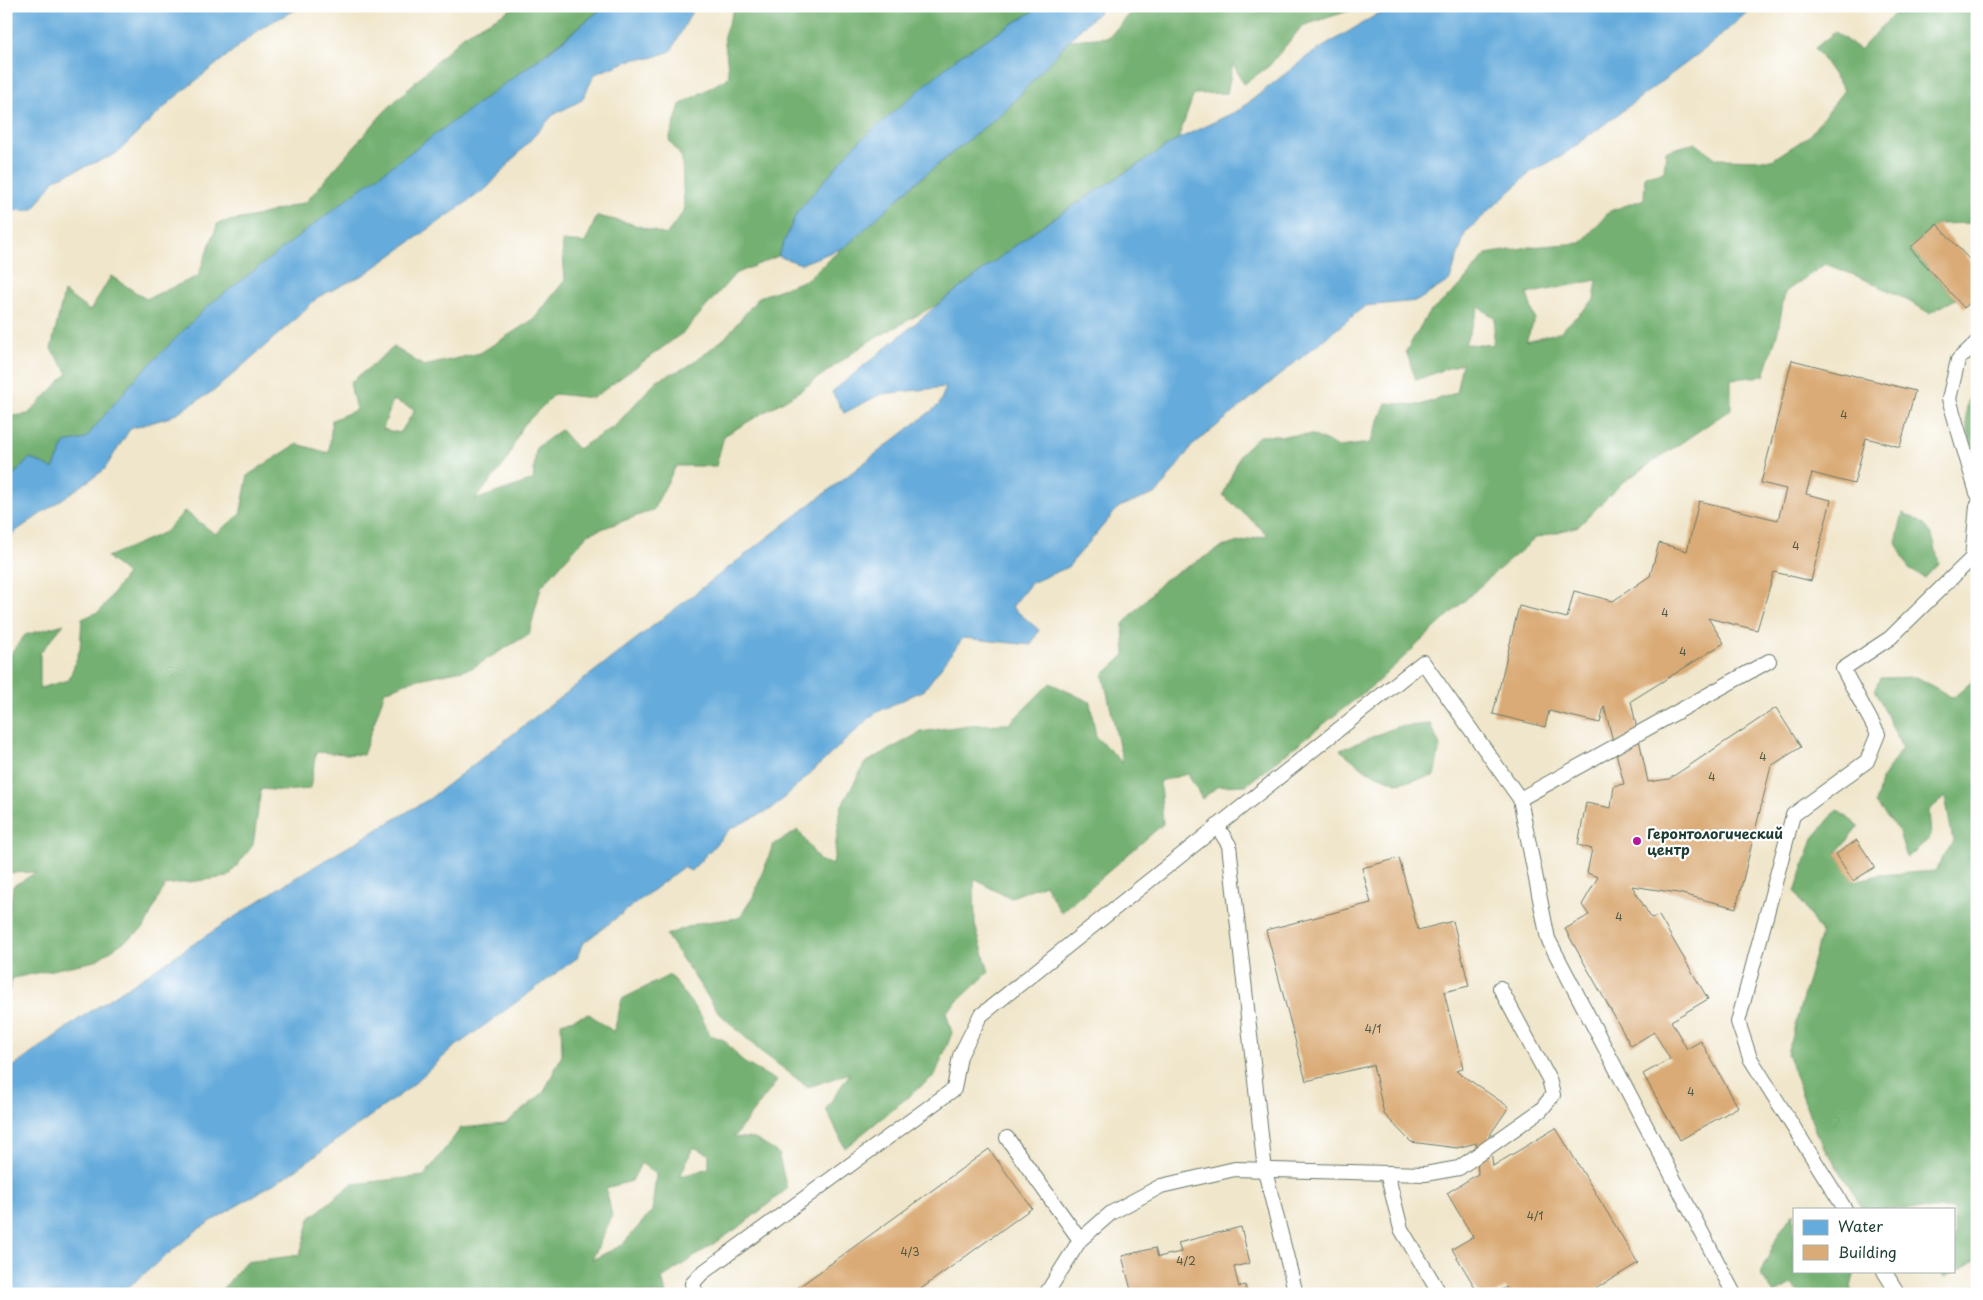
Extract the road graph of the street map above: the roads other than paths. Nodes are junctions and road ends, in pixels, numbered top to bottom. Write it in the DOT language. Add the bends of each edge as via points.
graph roads {
  1 [pos="1977,342"];
  2 [pos="1977,493"];
  3 [pos="1977,506"];
  4 [pos="1974,559"];
  5 [pos="1769,661"];
  6 [pos="1520,799"];
  7 [pos="1217,826"];
  8 [pos="1500,988"];
  9 [pos="1007,1138"];
  10 [pos="1265,1171"];
  11 [pos="1387,1173"];
  12 [pos="1844,1208"];
  13 [pos="1080,1240"];
  14 [pos="1885,1272"];
  15 [pos="697,1294"];
  16 [pos="1046,1294"];
  17 [pos="1296,1294"];
  18 [pos="1440,1294"];
  19 [pos="1734,1294"];
  20 [pos="1898,1294"];
  1 -- 2 [label="lane" via="1958,360 1949,400"];
  3 -- 4 [label="lane"];
  4 -- 12 [label="lane" via="1890,638 1843,669 1878,734 1867,761 1793,815 1738,1022 1750,1058"];
  5 -- 6 [label="lane"];
  6 -- 7 [label="lane" via="1423,662"];
  6 -- 19 [label="lane" via="1548,938"];
  7 -- 10 [label="lane" via="1229,845"];
  7 -- 15 [label="lane" via="980,1016 960,1056 954,1089 702,1273 692,1284"];
  8 -- 11 [label="lane" via="1549,1079 1553,1096 1541,1110 1459,1168 1425,1174"];
  9 -- 13 [label="lane"];
  10 -- 11 [label="lane"];
  10 -- 13 [label="lane" via="1234,1169 1161,1186 1111,1212"];
  10 -- 17 [label="lane"];
  11 -- 18 [label="lane" via="1401,1228"];
  13 -- 16 [label="lane"];
  14 -- 20 [label="lane"];
}
